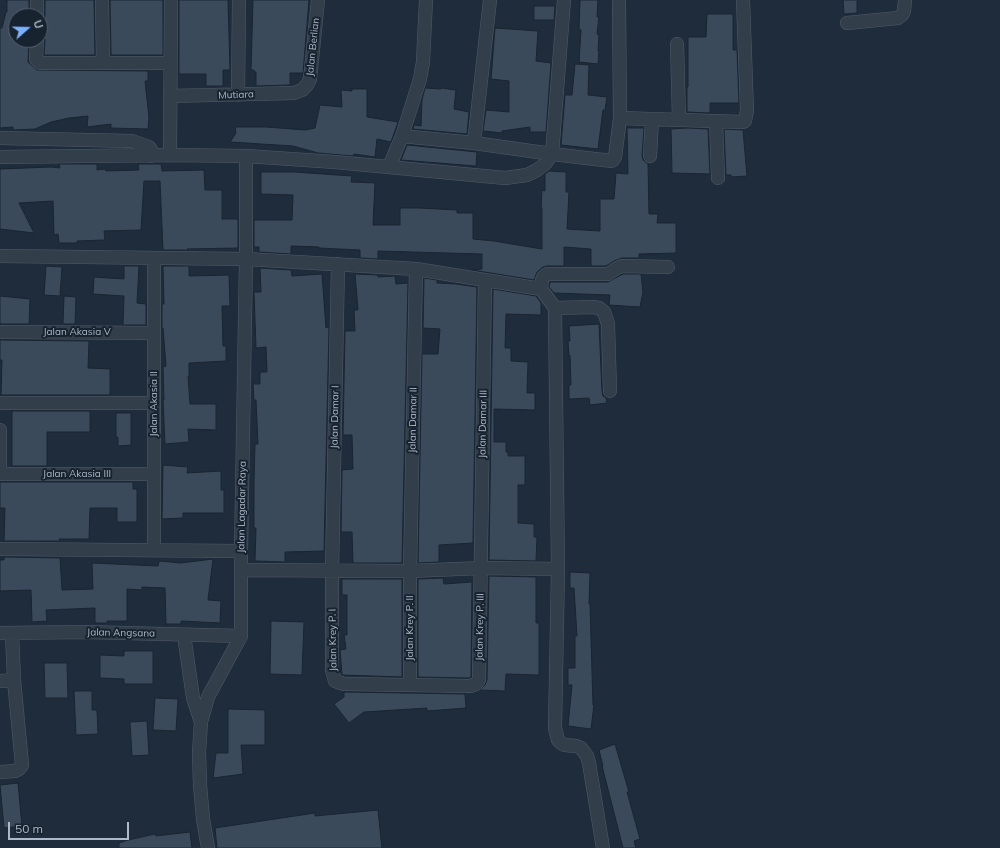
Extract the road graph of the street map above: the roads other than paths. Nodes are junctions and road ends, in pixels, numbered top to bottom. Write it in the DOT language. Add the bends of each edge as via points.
graph roads {
  1 [pos="102,0"];
  2 [pos="171,0"];
  3 [pos="239,0"];
  4 [pos="318,0"];
  5 [pos="426,0"];
  6 [pos="490,0"];
  7 [pos="564,0"];
  8 [pos="619,0"];
  9 [pos="743,0"];
  10 [pos="905,0"];
  11 [pos="847,23"];
  12 [pos="677,44"];
  13 [pos="37,48"];
  14 [pos="103,63"];
  15 [pos="170,63"];
  16 [pos="302,90"];
  17 [pos="238,95"];
  18 [pos="170,96"];
  19 [pos="620,118"];
  20 [pos="652,119"];
  21 [pos="679,119"];
  22 [pos="716,121"];
  23 [pos="402,136"];
  24 [pos="0,138"];
  25 [pos="474,143"];
  26 [pos="552,154"];
  27 [pos="170,155"];
  28 [pos="151,156"];
  29 [pos="246,156"];
  30 [pos="650,156"];
  31 [pos="0,157"];
  32 [pos="389,168"];
  33 [pos="718,178"];
  34 [pos="0,256"];
  35 [pos="154,258"];
  36 [pos="246,260"];
  37 [pos="338,264"];
  38 [pos="668,267"];
  39 [pos="416,269"];
  40 [pos="485,280"];
  41 [pos="541,289"];
  42 [pos="555,308"];
  43 [pos="0,332"];
  44 [pos="154,332"];
  45 [pos="610,391"];
  46 [pos="0,402"];
  47 [pos="154,403"];
  48 [pos="0,430"];
  49 [pos="0,474"];
  50 [pos="154,474"];
  51 [pos="0,549"];
  52 [pos="154,550"];
  53 [pos="241,551"];
  54 [pos="482,568"];
  55 [pos="558,569"];
  56 [pos="241,570"];
  57 [pos="332,571"];
  58 [pos="410,571"];
  59 [pos="6,633"];
  60 [pos="184,634"];
  61 [pos="241,636"];
  62 [pos="14,680"];
  63 [pos="0,681"];
  64 [pos="410,685"];
  65 [pos="202,722"];
  66 [pos="0,772"];
  67 [pos="208,848"];
  68 [pos="603,848"];
  1 -- 14 [label="street"];
  2 -- 15 [label="street"];
  3 -- 17 [label="street"];
  4 -- 16 [label="street, Jalan Berlian" via="310,79"];
  5 -- 23 [label="street" via="423,62"];
  6 -- 25 [label="street"];
  7 -- 26 [label="street"];
  8 -- 19 [label="street"];
  9 -- 22 [label="street" via="746,120"];
  10 -- 11 [label="street" via="904,11 898,18"];
  12 -- 21 [label="street"];
  13 -- 14 [label="street" via="36,59 40,63"];
  14 -- 15 [label="street"];
  15 -- 18 [label="street"];
  16 -- 17 [label="street, Mutiara" via="294,93"];
  17 -- 18 [label="street, Mutiara"];
  18 -- 27 [label="street"];
  19 -- 20 [label="street"];
  19 -- 26 [label="street" via="615,157 612,161"];
  20 -- 21 [label="street"];
  20 -- 30 [label="street"];
  21 -- 22 [label="street"];
  22 -- 33 [label="street"];
  23 -- 25 [label="street"];
  23 -- 32 [label="street"];
  24 -- 28 [label="street" via="132,141 149,146"];
  25 -- 26 [label="street"];
  26 -- 32 [label="street" via="538,170 527,175 505,178"];
  27 -- 28 [label="street"];
  27 -- 29 [label="street"];
  28 -- 31 [label="street"];
  29 -- 32 [label="street"];
  29 -- 36 [label="street, Jalan Lagadar Raya"];
  34 -- 35 [label="street"];
  35 -- 36 [label="street"];
  35 -- 44 [label="street, Jalan Akasia II"];
  36 -- 37 [label="street"];
  36 -- 53 [label="street, Jalan Lagadar Raya"];
  37 -- 39 [label="street"];
  37 -- 57 [label="street, Jalan Damar I"];
  38 -- 41 [label="street" via="622,266 608,274 547,274 542,280"];
  39 -- 40 [label="street"];
  39 -- 58 [label="street, Jalan Damar II"];
  40 -- 41 [label="street"];
  40 -- 54 [label="street, Jalan Damar III"];
  41 -- 42 [label="street"];
  42 -- 45 [label="street" via="593,307 604,312 608,324"];
  42 -- 55 [label="street"];
  43 -- 44 [label="street, Jalan Akasia V"];
  44 -- 47 [label="street, Jalan Akasia II"];
  46 -- 47 [label="street"];
  47 -- 50 [label="street, Jalan Akasia II"];
  48 -- 49 [label="street"];
  49 -- 50 [label="street, Jalan Akasia III"];
  50 -- 52 [label="street, Jalan Akasia II"];
  51 -- 52 [label="street"];
  52 -- 53 [label="street"];
  53 -- 56 [label="street, Jalan Lagadar Raya"];
  54 -- 55 [label="street"];
  54 -- 58 [label="street"];
  54 -- 64 [label="street, Jalan Krey P. III" via="480,680 470,686"];
  55 -- 68 [label="street" via="556,735 561,744 581,748 587,756"];
  56 -- 57 [label="street"];
  56 -- 61 [label="street, Jalan Lagadar Raya"];
  57 -- 58 [label="street"];
  57 -- 64 [label="street, Jalan Krey P. I" via="332,670 335,681 344,684"];
  58 -- 64 [label="street, Jalan Krey P. II"];
  59 -- 60 [label="street, Jalan Angsana"];
  59 -- 62 [label="street"];
  60 -- 61 [label="street, Jalan Angsana"];
  60 -- 65 [label="street" via="193,698"];
  61 -- 65 [label="street, Jalan Lagadar Raya" via="208,697"];
  62 -- 63 [label="street"];
  62 -- 66 [label="street" via="22,765 15,771"];
  65 -- 67 [label="street, Jalan Lagadar Raya" via="199,752 200,785"];
}
